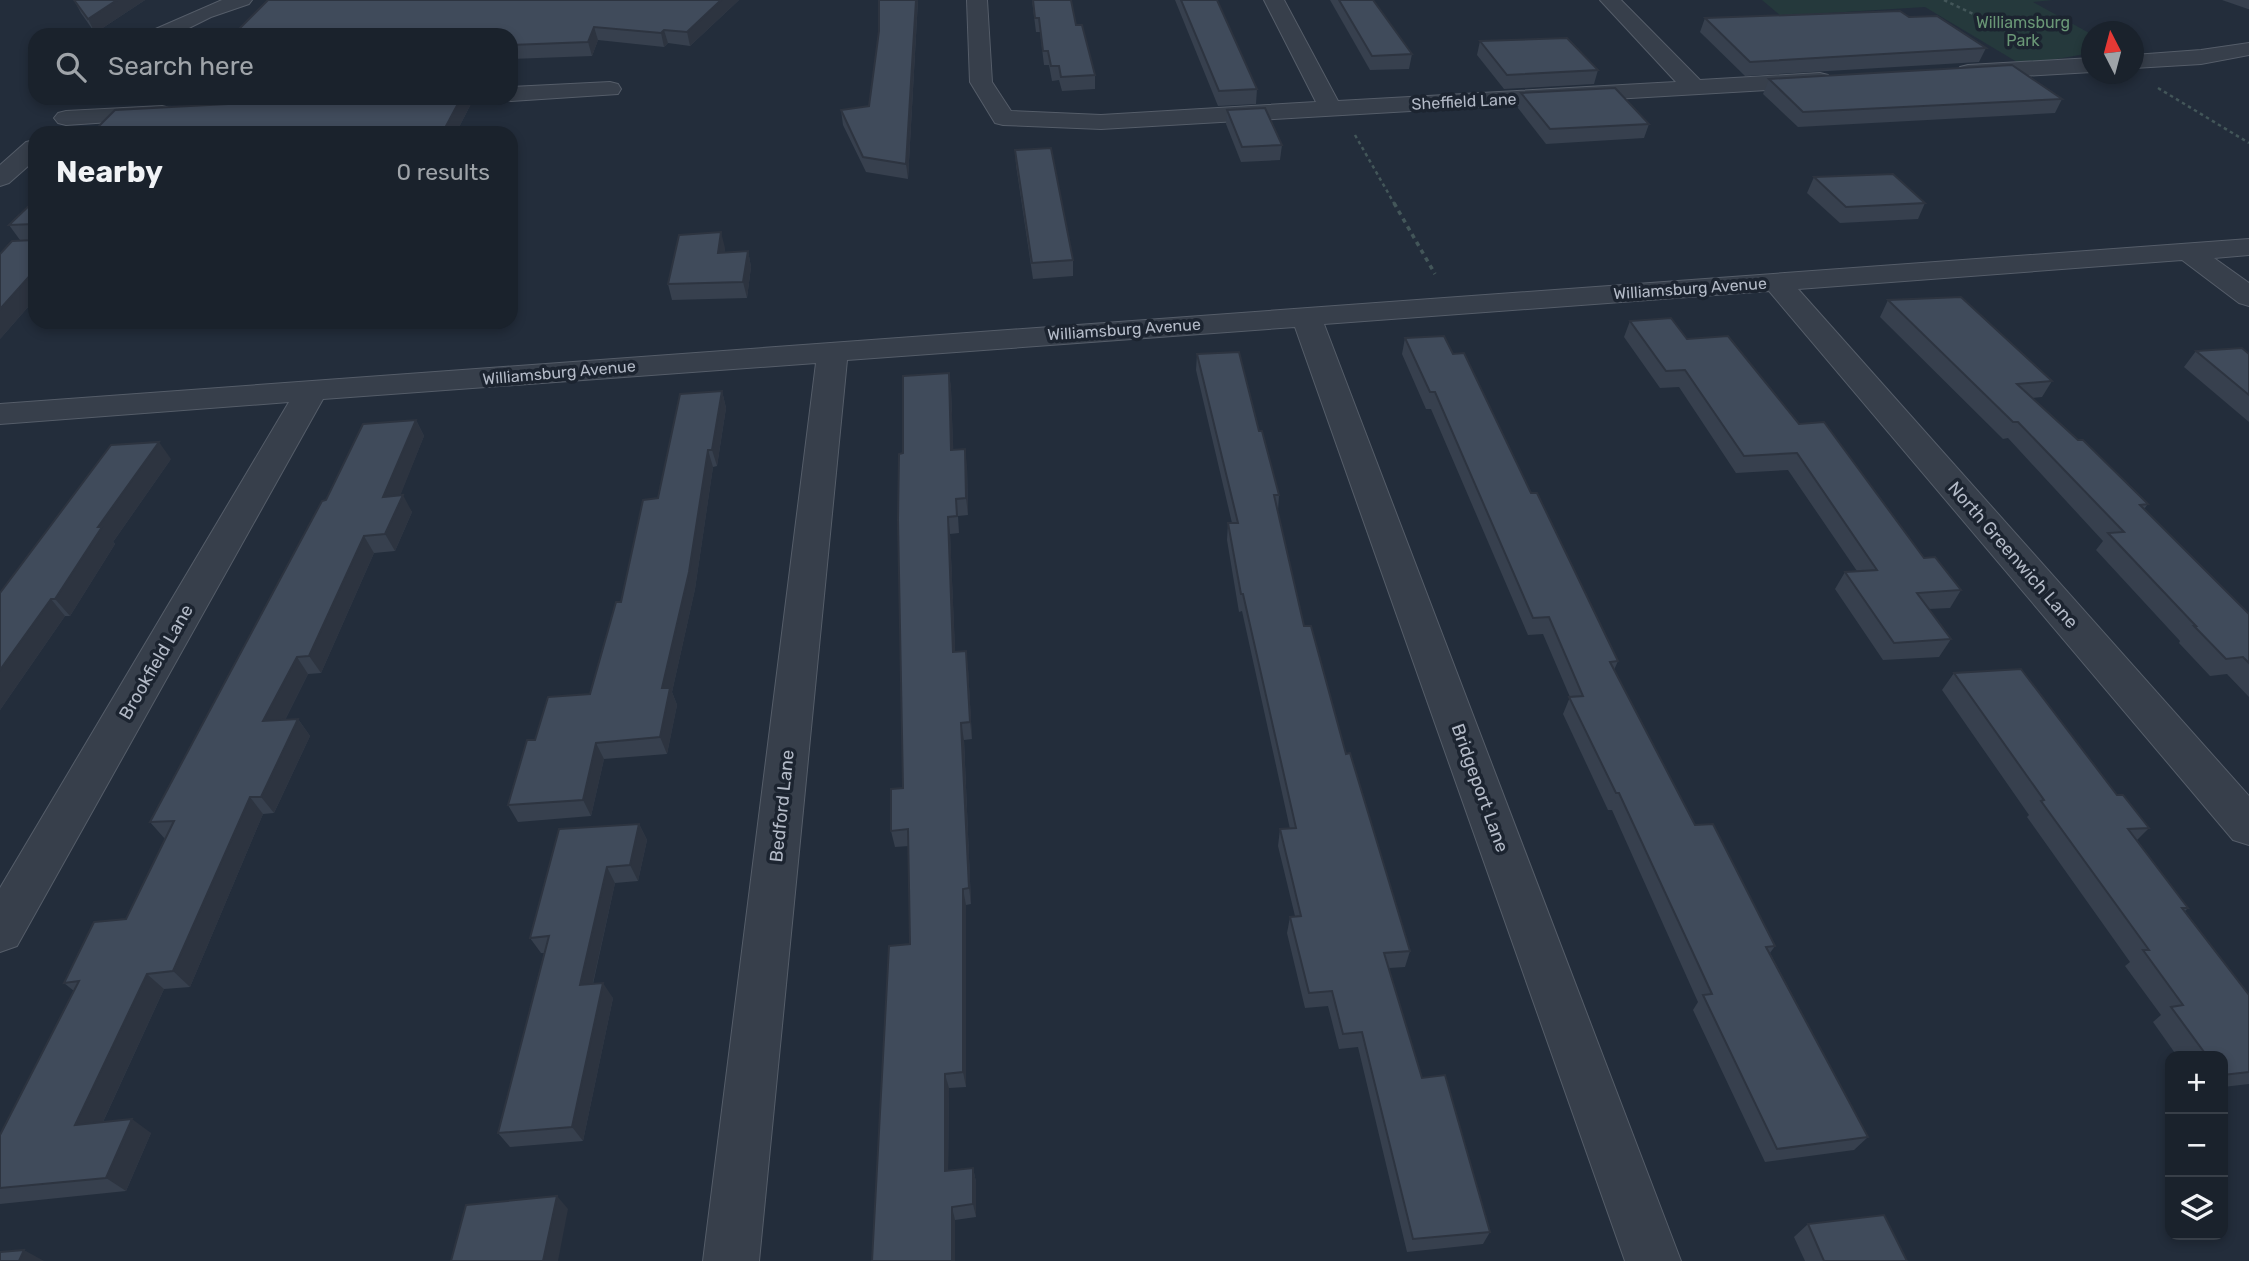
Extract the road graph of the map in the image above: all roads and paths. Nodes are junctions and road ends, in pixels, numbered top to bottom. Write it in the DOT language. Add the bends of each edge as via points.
graph roads {
  1 [pos="977,0"];
  2 [pos="1274,0"];
  3 [pos="1610,0"];
  4 [pos="1944,0"];
  5 [pos="233,1"];
  6 [pos="171,28"];
  7 [pos="2029,41"];
  8 [pos="2249,49"];
  9 [pos="2144,61"];
  10 [pos="2081,66"];
  11 [pos="1950,73"];
  12 [pos="1842,79"];
  13 [pos="1694,87"];
  14 [pos="2158,88"];
  15 [pos="610,89"];
  16 [pos="518,94"];
  17 [pos="80,105"];
  18 [pos="1331,109"];
  19 [pos="191,111"];
  20 [pos="58,125"];
  21 [pos="1354,134"];
  22 [pos="2249,143"];
  23 [pos="28,153"];
  24 [pos="0,178"];
  25 [pos="2249,247"];
  26 [pos="2189,252"];
  27 [pos="1436,274"];
  28 [pos="1776,282"];
  29 [pos="2249,297"];
  30 [pos="1306,316"];
  31 [pos="833,351"];
  32 [pos="311,392"];
  33 [pos="0,414"];
  34 [pos="2249,827"];
  35 [pos="0,931"];
  36 [pos="731,1261"];
  37 [pos="1653,1261"];
  1 -- 18 [label="street, Sheffield Lane" via="981,82 1003,118 1080,123"];
  2 -- 18 [label="street"];
  3 -- 13 [label="street"];
  4 -- 7 [label="path"];
  5 -- 6 [label="street"];
  8 -- 9 [label="street"];
  10 -- 11 [label="street"];
  12 -- 13 [label="street, Sheffield Lane"];
  13 -- 18 [label="street, Sheffield Lane"];
  14 -- 22 [label="path"];
  15 -- 16 [label="street"];
  17 -- 20 [label="street"];
  19 -- 20 [label="street"];
  21 -- 27 [label="path"];
  23 -- 24 [label="street"];
  25 -- 26 [label="street, Williamsburg Avenue"];
  26 -- 28 [label="street, Williamsburg Avenue"];
  26 -- 29 [label="street"];
  28 -- 30 [label="street, Williamsburg Avenue"];
  28 -- 34 [label="street, North Greenwich Lane"];
  30 -- 31 [label="street, Williamsburg Avenue"];
  30 -- 37 [label="street, Bridgeport Lane"];
  31 -- 32 [label="street, Williamsburg Avenue"];
  31 -- 36 [label="street, Bedford Lane"];
  32 -- 33 [label="street, Williamsburg Avenue"];
  32 -- 35 [label="street, Brookfield Lane"];
}
